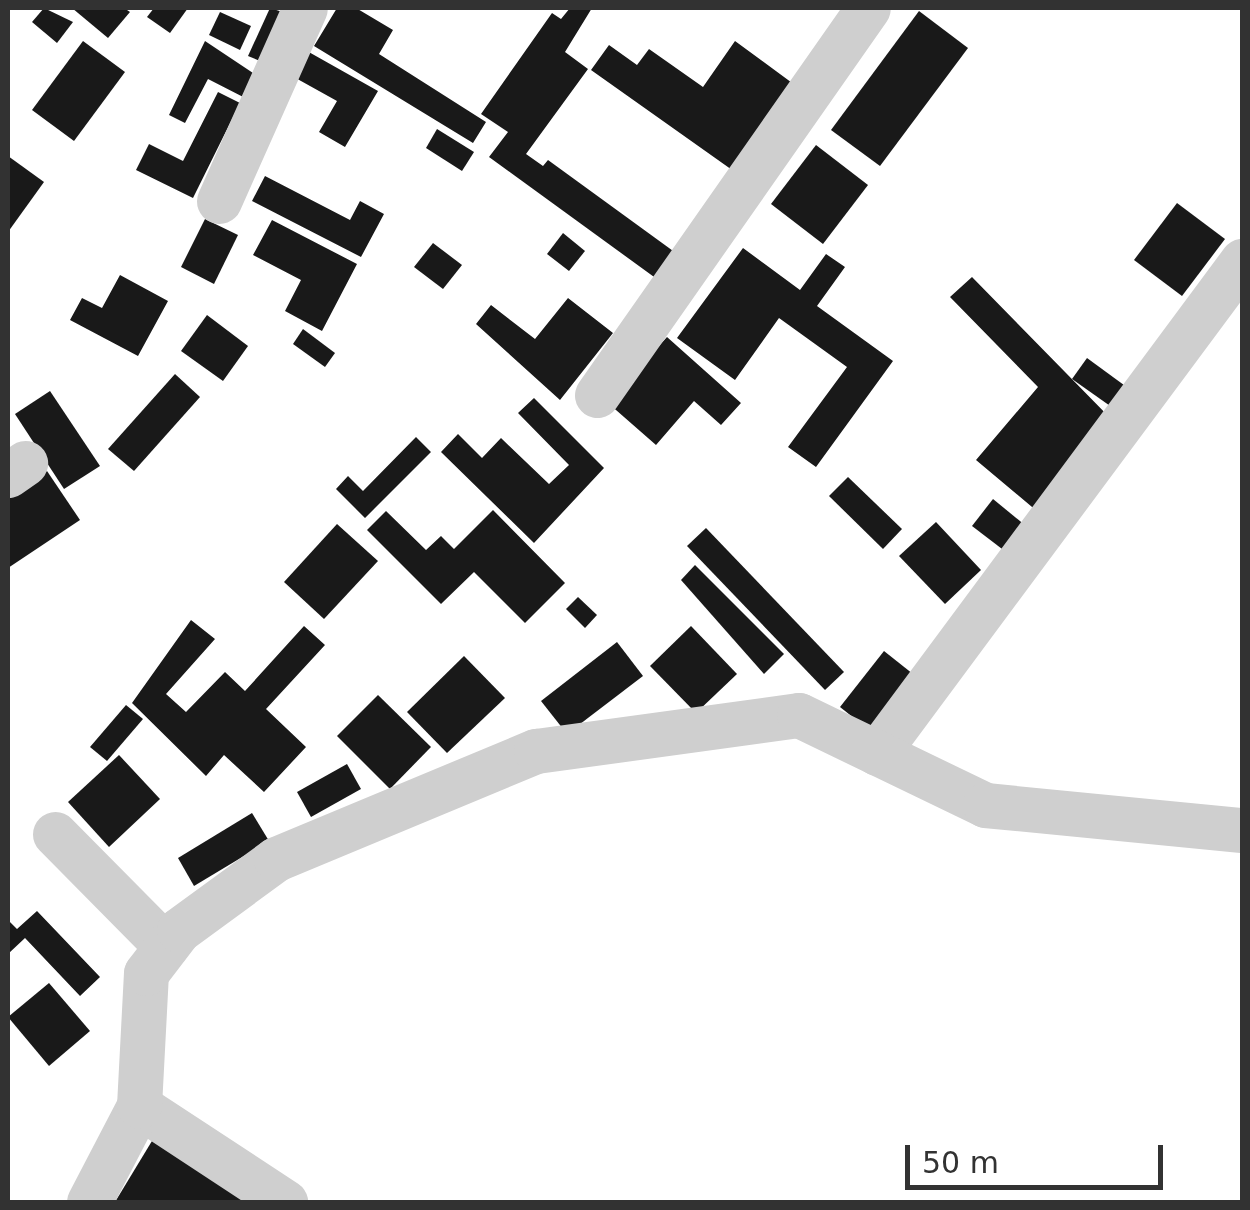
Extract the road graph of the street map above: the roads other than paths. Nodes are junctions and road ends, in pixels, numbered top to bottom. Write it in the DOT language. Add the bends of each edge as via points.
graph roads {
  1 [pos="305,8"];
  2 [pos="868,8"];
  3 [pos="219,201"];
  4 [pos="1242,261"];
  5 [pos="597,395"];
  6 [pos="877,753"];
  7 [pos="1242,830"];
  8 [pos="55,834"];
  9 [pos="166,946"];
  10 [pos="138,1106"];
  11 [pos="90,1202"];
  12 [pos="285,1202"];
  1 -- 3 [label="street"];
  2 -- 5 [label="street"];
  4 -- 6 [label="street"];
  6 -- 7 [label="street" via="984,806"];
  6 -- 9 [label="street" via="799,715 536,752 276,860 222,892"];
  8 -- 9 [label="street"];
  9 -- 10 [label="street" via="146,973"];
  10 -- 11 [label="street"];
  10 -- 12 [label="street"];
}
